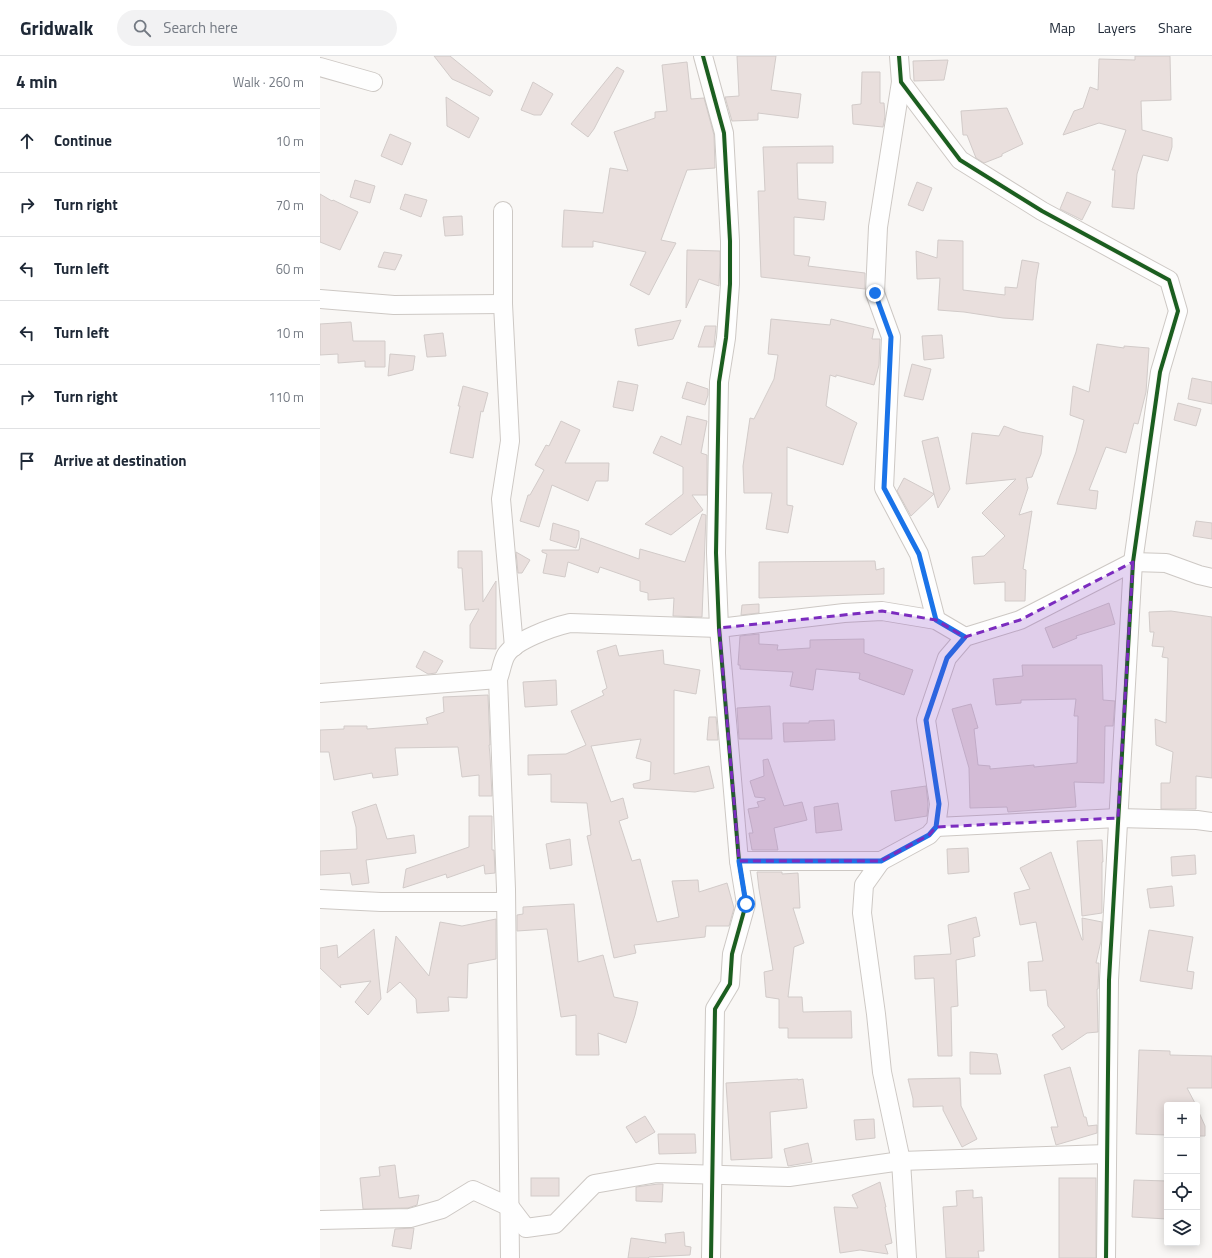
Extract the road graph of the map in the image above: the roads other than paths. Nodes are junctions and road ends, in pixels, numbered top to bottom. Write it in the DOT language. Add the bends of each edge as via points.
graph roads {
  1 [pos="703,56"];
  2 [pos="899,56"];
  3 [pos="320,67"];
  4 [pos="373,82"];
  5 [pos="901,82"];
  6 [pos="504,211"];
  7 [pos="320,299"];
  8 [pos="503,304"];
  9 [pos="1133,562"];
  10 [pos="1212,578"];
  11 [pos="936,620"];
  12 [pos="719,628"];
  13 [pos="965,637"];
  14 [pos="514,647"];
  15 [pos="498,680"];
  16 [pos="320,693"];
  17 [pos="1118,818"];
  18 [pos="1212,822"];
  19 [pos="936,827"];
  20 [pos="739,861"];
  21 [pos="881,861"];
  22 [pos="320,899"];
  23 [pos="506,902"];
  24 [pos="1107,1154"];
  25 [pos="901,1161"];
  26 [pos="713,1175"];
  27 [pos="510,1207"];
  28 [pos="320,1220"];
  29 [pos="510,1258"];
  30 [pos="711,1258"];
  31 [pos="907,1258"];
  32 [pos="1106,1258"];
  1 -- 12 [label="street" via="724,133 730,241 726,338 719,382 716,553"];
  2 -- 5 [label="street"];
  3 -- 4 [label="street"];
  5 -- 9 [label="street" via="960,160 1042,211 1169,280 1178,311 1160,372"];
  5 -- 11 [label="street" via="878,227 875,293 891,337 884,488 919,554"];
  6 -- 8 [label="street"];
  7 -- 8 [label="street" via="394,305"];
  8 -- 14 [label="street" via="510,441 501,499"];
  9 -- 10 [label="street" via="1166,563"];
  9 -- 13 [label="street" via="1020,620"];
  9 -- 17 [label="street"];
  11 -- 12 [label="street" via="882,611"];
  11 -- 13 [label="street"];
  12 -- 14 [label="street" via="570,623 532,636"];
  12 -- 20 [label="street"];
  13 -- 19 [label="street" via="947,658 926,720 939,804"];
  14 -- 15 [label="street" via="506,655"];
  15 -- 16 [label="street"];
  15 -- 23 [label="street"];
  17 -- 18 [label="street"];
  17 -- 19 [label="street"];
  17 -- 24 [label="street" via="1109,980"];
  19 -- 21 [label="street" via="929,835"];
  20 -- 21 [label="street"];
  20 -- 26 [label="street" via="746,904 732,954 730,984 715,1009"];
  21 -- 25 [label="street" via="864,885 862,913 882,1072"];
  22 -- 23 [label="street" via="381,902"];
  23 -- 27 [label="street"];
  24 -- 25 [label="street"];
  24 -- 32 [label="street"];
  25 -- 26 [label="street" via="789,1177"];
  25 -- 31 [label="street"];
  26 -- 27 [label="street" via="657,1173 594,1184 555,1224 526,1228"];
  26 -- 30 [label="street"];
  27 -- 28 [label="street" via="473,1190 442,1209 410,1218"];
  27 -- 29 [label="street"];
}
